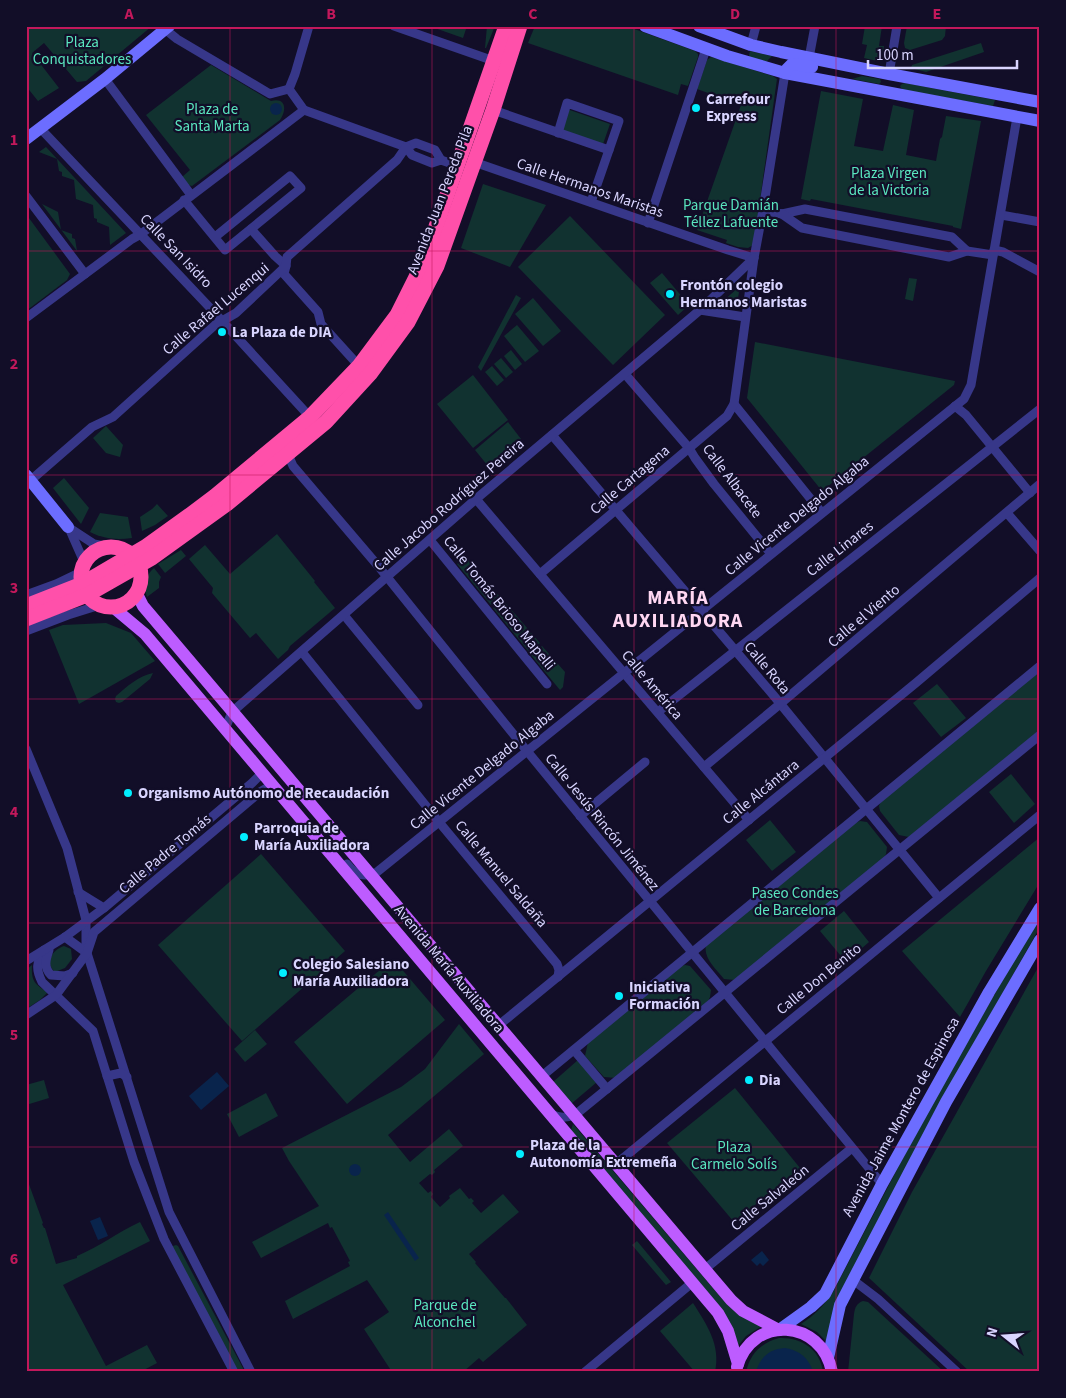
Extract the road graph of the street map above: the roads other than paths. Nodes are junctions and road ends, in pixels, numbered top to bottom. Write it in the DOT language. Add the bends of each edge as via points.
graph roads {
  1 [pos="309,26"];
  2 [pos="394,26"];
  3 [pos="506,26"];
  4 [pos="520,26"];
  5 [pos="645,26"];
  6 [pos="667,26"];
  7 [pos="699,26"];
  8 [pos="756,26"];
  9 [pos="815,26"];
  10 [pos="897,26"];
  11 [pos="168,28"];
  12 [pos="751,45"];
  13 [pos="712,46"];
  14 [pos="809,58"];
  15 [pos="494,61"];
  16 [pos="862,69"];
  17 [pos="785,73"];
  18 [pos="889,74"];
  19 [pos="105,79"];
  20 [pos="288,89"];
  21 [pos="898,94"];
  22 [pos="1009,96"];
  23 [pos="1040,102"];
  24 [pos="304,110"];
  25 [pos="493,110"];
  26 [pos="1040,113"];
  27 [pos="1022,118"];
  28 [pos="1040,121"];
  29 [pos="40,128"];
  30 [pos="558,133"];
  31 [pos="26,138"];
  32 [pos="406,147"];
  33 [pos="609,150"];
  34 [pos="474,162"];
  35 [pos="458,166"];
  36 [pos="26,196"];
  37 [pos="188,198"];
  38 [pos="591,202"];
  39 [pos="763,210"];
  40 [pos="800,210"];
  41 [pos="782,214"];
  42 [pos="1001,215"];
  43 [pos="1040,222"];
  44 [pos="648,223"];
  45 [pos="796,224"];
  46 [pos="251,229"];
  47 [pos="141,234"];
  48 [pos="215,237"];
  49 [pos="959,243"];
  50 [pos="967,251"];
  51 [pos="994,253"];
  52 [pos="956,255"];
  53 [pos="754,258"];
  54 [pos="286,266"];
  55 [pos="1040,272"];
  56 [pos="85,274"];
  57 [pos="700,310"];
  58 [pos="746,317"];
  59 [pos="26,318"];
  60 [pos="222,320"];
  61 [pos="360,366"];
  62 [pos="625,374"];
  63 [pos="734,404"];
  64 [pos="955,406"];
  65 [pos="1040,409"];
  66 [pos="310,417"];
  67 [pos="552,435"];
  68 [pos="992,446"];
  69 [pos="689,448"];
  70 [pos="291,451"];
  71 [pos="28,478"];
  72 [pos="1040,484"];
  73 [pos="1030,493"];
  74 [pos="476,499"];
  75 [pos="616,511"];
  76 [pos="822,513"];
  77 [pos="1007,513"];
  78 [pos="68,527"];
  79 [pos="430,540"];
  80 [pos="110,547"];
  81 [pos="1040,551"];
  82 [pos="771,554"];
  83 [pos="136,560"];
  84 [pos="540,574"];
  85 [pos="83,578"];
  86 [pos="387,578"];
  87 [pos="1040,578"];
  88 [pos="137,594"];
  89 [pos="26,595"];
  90 [pos="26,606"];
  91 [pos="107,606"];
  92 [pos="701,611"];
  93 [pos="344,615"];
  94 [pos="26,619"];
  95 [pos="26,631"];
  96 [pos="735,651"];
  97 [pos="302,652"];
  98 [pos="1040,666"];
  99 [pos="624,672"];
  100 [pos="547,684"];
  101 [pos="780,704"];
  102 [pos="418,705"];
  103 [pos="232,712"];
  104 [pos="658,712"];
  105 [pos="225,729"];
  106 [pos="1040,735"];
  107 [pos="26,749"];
  108 [pos="526,751"];
  109 [pos="825,758"];
  110 [pos="645,762"];
  111 [pos="704,767"];
  112 [pos="262,773"];
  113 [pos="272,784"];
  114 [pos="866,809"];
  115 [pos="1040,815"];
  116 [pos="580,816"];
  117 [pos="749,820"];
  118 [pos="304,822"];
  119 [pos="439,822"];
  120 [pos="900,850"];
  121 [pos="374,873"];
  122 [pos="78,892"];
  123 [pos="939,898"];
  124 [pos="650,901"];
  125 [pos="104,908"];
  126 [pos="1040,908"];
  127 [pos="86,920"];
  128 [pos="65,937"];
  129 [pos="1040,940"];
  130 [pos="47,948"];
  131 [pos="692,952"];
  132 [pos="87,953"];
  133 [pos="26,961"];
  134 [pos="73,973"];
  135 [pos="558,977"];
  136 [pos="725,992"];
  137 [pos="56,996"];
  138 [pos="26,1015"];
  139 [pos="498,1025"];
  140 [pos="488,1040"];
  141 [pos="764,1041"];
  142 [pos="574,1050"];
  143 [pos="107,1076"];
  144 [pos="542,1076"];
  145 [pos="127,1077"];
  146 [pos="607,1089"];
  147 [pos="551,1114"];
  148 [pos="575,1115"];
  149 [pos="852,1148"];
  150 [pos="616,1164"];
  151 [pos="882,1184"];
  152 [pos="179,1232"];
  153 [pos="164,1239"];
  154 [pos="705,1269"];
  155 [pos="853,1280"];
  156 [pos="693,1282"];
  157 [pos="779,1330"];
  158 [pos="828,1358"];
  159 [pos="738,1368"];
  160 [pos="234,1372"];
  161 [pos="251,1372"];
  162 [pos="585,1372"];
  163 [pos="832,1372"];
  164 [pos="957,1372"];
  1 -- 20 [label="street"];
  2 -- 15 [label="street"];
  3 -- 15 [label="highway, Avenida Juan Pereda Pila"];
  4 -- 25 [label="highway, Avenida Juan Pereda Pila"];
  5 -- 13 [label="street"];
  6 -- 13 [label="street"];
  7 -- 12 [label="street"];
  8 -- 12 [label="street"];
  9 -- 14 [label="street"];
  10 -- 18 [label="street"];
  11 -- 19 [label="street"];
  11 -- 20 [label="street" via="177,40 270,94"];
  12 -- 13 [label="street" via="740,51"];
  12 -- 14 [label="street"];
  13 -- 17 [label="street"];
  13 -- 44 [label="street"];
  14 -- 16 [label="street"];
  15 -- 35 [label="highway, Avenida Juan Pereda Pila"];
  16 -- 17 [label="street" via="847,74 794,64"];
  16 -- 18 [label="street"];
  17 -- 21 [label="street"];
  17 -- 39 [label="street"];
  18 -- 21 [label="street"];
  18 -- 22 [label="street"];
  19 -- 29 [label="street"];
  19 -- 37 [label="street"];
  20 -- 24 [label="street"];
  21 -- 27 [label="street"];
  22 -- 23 [label="street"];
  22 -- 27 [label="street"];
  24 -- 32 [label="street"];
  24 -- 37 [label="street"];
  25 -- 30 [label="street"];
  25 -- 34 [label="highway, Avenida Juan Pereda Pila"];
  26 -- 27 [label="street"];
  27 -- 28 [label="street"];
  27 -- 42 [label="street, Calle Vicente Delgado Algaba"];
  29 -- 31 [label="street"];
  29 -- 47 [label="street, Calle San Isidro"];
  30 -- 33 [label="street"];
  30 -- 33 [label="street" via="567,103 619,121"];
  32 -- 35 [label="street" via="416,143 435,150 441,160"];
  32 -- 54 [label="street, Calle Rafael Lucenqui" via="393,164 287,257"];
  33 -- 38 [label="street"];
  34 -- 38 [label="street, Calle Hermanos Maristas"];
  34 -- 70 [label="highway, Avenida Juan Pereda Pila" via="437,266 408,322 370,374 326,422"];
  35 -- 61 [label="highway, Avenida Juan Pereda Pila" via="424,261 397,315"];
  36 -- 56 [label="street"];
  37 -- 47 [label="street"];
  37 -- 48 [label="street"];
  38 -- 44 [label="street, Calle Hermanos Maristas"];
  39 -- 41 [label="street"];
  39 -- 53 [label="street"];
  40 -- 41 [label="street"];
  40 -- 45 [label="street"];
  40 -- 49 [label="street" via="952,237"];
  41 -- 45 [label="street"];
  42 -- 43 [label="street"];
  42 -- 51 [label="street, Calle Vicente Delgado Algaba"];
  44 -- 53 [label="street, Calle Hermanos Maristas"];
  45 -- 52 [label="street" via="802,228 949,257"];
  46 -- 48 [label="street" via="225,250"];
  46 -- 48 [label="street" via="301,188 290,176"];
  46 -- 54 [label="street"];
  47 -- 56 [label="street"];
  47 -- 60 [label="street, Calle San Isidro"];
  49 -- 50 [label="street"];
  49 -- 52 [label="street"];
  50 -- 51 [label="street"];
  50 -- 52 [label="street"];
  51 -- 55 [label="street" via="1003,252"];
  51 -- 64 [label="street, Calle Vicente Delgado Algaba" via="971,385"];
  53 -- 57 [label="street, Calle Jacobo Rodríguez Pereira"];
  53 -- 58 [label="street"];
  54 -- 60 [label="street, Calle Rafael Lucenqui" via="236,313"];
  54 -- 61 [label="street" via="284,274 318,312 321,324"];
  56 -- 59 [label="street"];
  57 -- 58 [label="street"];
  57 -- 62 [label="street, Calle Jacobo Rodríguez Pereira"];
  58 -- 63 [label="street"];
  60 -- 66 [label="street, Calle San Isidro"];
  60 -- 71 [label="street, Calle Rafael Lucenqui" via="113,418 92,427"];
  61 -- 66 [label="highway, Avenida Juan Pereda Pila"];
  62 -- 67 [label="street, Calle Jacobo Rodríguez Pereira"];
  62 -- 69 [label="street, Calle Albacete"];
  63 -- 69 [label="street, Calle Cartagena" via="727,416"];
  63 -- 76 [label="street"];
  64 -- 68 [label="street"];
  64 -- 76 [label="street, Calle Vicente Delgado Algaba"];
  65 -- 68 [label="street, Calle Linares"];
  66 -- 83 [label="highway, Avenida Juan Pereda Pila" via="215,496 145,547"];
  67 -- 74 [label="street, Calle Jacobo Rodríguez Pereira"];
  67 -- 75 [label="street, Calle Rota"];
  68 -- 73 [label="street"];
  68 -- 96 [label="street, Calle Linares"];
  69 -- 75 [label="street, Calle Cartagena"];
  69 -- 82 [label="street, Calle Albacete"];
  70 -- 83 [label="highway, Avenida Juan Pereda Pila" via="228,504 152,558"];
  70 -- 86 [label="street, Calle Jesús Rincón Jiménez" via="290,459 294,466"];
  71 -- 78 [label="street"];
  72 -- 73 [label="street, Calle el Viento"];
  73 -- 77 [label="street, Calle el Viento"];
  74 -- 79 [label="street, Calle Jacobo Rodríguez Pereira"];
  74 -- 84 [label="street, Calle América"];
  75 -- 84 [label="street, Calle Cartagena"];
  75 -- 92 [label="street, Calle Rota"];
  76 -- 82 [label="street, Calle Vicente Delgado Algaba"];
  77 -- 81 [label="street"];
  77 -- 101 [label="street, Calle el Viento"];
  78 -- 80 [label="street" via="94,544"];
  78 -- 85 [label="street"];
  79 -- 86 [label="street, Calle Jacobo Rodríguez Pereira"];
  79 -- 100 [label="street, Calle Tomás Brioso Mapelli"];
  80 -- 83 [label="highway" via="121,548"];
  80 -- 85 [label="highway" via="94,552"];
  82 -- 92 [label="street, Calle Vicente Delgado Algaba"];
  83 -- 85 [label="highway"];
  83 -- 88 [label="highway" via="142,576"];
  84 -- 99 [label="street, Calle América"];
  85 -- 89 [label="street"];
  85 -- 90 [label="highway"];
  85 -- 91 [label="highway" via="93,602"];
  85 -- 94 [label="highway"];
  86 -- 93 [label="street, Calle Jacobo Rodríguez Pereira"];
  86 -- 108 [label="street, Calle Jesús Rincón Jiménez"];
  87 -- 109 [label="street, Calle Alcántara"];
  88 -- 91 [label="highway" via="127,603"];
  88 -- 103 [label="main road, Avenida María Auxiliadora" via="143,606"];
  91 -- 95 [label="street" via="68,614"];
  91 -- 105 [label="main road, Avenida María Auxiliadora" via="145,634"];
  92 -- 96 [label="street, Calle Rota"];
  92 -- 99 [label="street, Calle Vicente Delgado Algaba"];
  93 -- 97 [label="street, Calle Jacobo Rodríguez Pereira"];
  93 -- 102 [label="street"];
  96 -- 101 [label="street, Calle Rota"];
  96 -- 104 [label="street, Calle Linares"];
  97 -- 103 [label="street, Calle Jacobo Rodríguez Pereira"];
  97 -- 119 [label="street, Calle Manuel Saldaña"];
  98 -- 114 [label="street"];
  99 -- 104 [label="street, Calle América"];
  99 -- 108 [label="street, Calle Vicente Delgado Algaba"];
  101 -- 109 [label="street, Calle Rota"];
  101 -- 111 [label="street, Calle el Viento"];
  103 -- 105 [label="street, Calle Jacobo Rodríguez Pereira"];
  103 -- 121 [label="main road, Avenida María Auxiliadora"];
  104 -- 111 [label="street, Calle América"];
  105 -- 112 [label="main road, Avenida María Auxiliadora"];
  106 -- 120 [label="street"];
  107 -- 122 [label="street" via="67,848"];
  108 -- 116 [label="street, Calle Jesús Rincón Jiménez"];
  108 -- 119 [label="street, Calle Vicente Delgado Algaba"];
  109 -- 114 [label="street, Calle Rota"];
  109 -- 117 [label="street, Calle Alcántara"];
  110 -- 116 [label="street"];
  111 -- 117 [label="street, Calle América"];
  112 -- 113 [label="main road, Avenida María Auxiliadora"];
  112 -- 125 [label="street, Calle Padre Tomás"];
  113 -- 118 [label="main road, Avenida María Auxiliadora"];
  113 -- 132 [label="street, Calle Padre Tomás" via="94,932"];
  114 -- 120 [label="street, Calle Rota"];
  114 -- 131 [label="street"];
  115 -- 123 [label="street, Calle Don Benito"];
  116 -- 124 [label="street, Calle Jesús Rincón Jiménez"];
  117 -- 124 [label="street, Calle Alcántara"];
  118 -- 121 [label="street" via="312,823 354,872 361,875"];
  118 -- 140 [label="main road, Avenida María Auxiliadora"];
  119 -- 121 [label="street, Calle Vicente Delgado Algaba"];
  119 -- 135 [label="street, Calle Manuel Saldaña" via="556,964"];
  120 -- 123 [label="street, Calle Rota"];
  120 -- 136 [label="street"];
  121 -- 139 [label="main road, Avenida María Auxiliadora"];
  122 -- 125 [label="street"];
  122 -- 127 [label="street"];
  123 -- 141 [label="street, Calle Don Benito"];
  124 -- 131 [label="street, Calle Jesús Rincón Jiménez"];
  124 -- 135 [label="street, Calle Alcántara"];
  125 -- 127 [label="street, Calle Padre Tomás"];
  126 -- 151 [label="street, Avenida Jaime Montero de Espinosa" via="989,992"];
  127 -- 128 [label="street, Calle Padre Tomás"];
  127 -- 132 [label="street"];
  128 -- 130 [label="street"];
  128 -- 132 [label="street"];
  129 -- 155 [label="street" via="946,1102"];
  130 -- 133 [label="street"];
  130 -- 134 [label="street" via="45,964 51,975"];
  130 -- 137 [label="street" via="38,961 37,972"];
  131 -- 136 [label="street, Calle Jesús Rincón Jiménez"];
  131 -- 142 [label="street"];
  132 -- 134 [label="street"];
  132 -- 145 [label="street"];
  134 -- 137 [label="street"];
  135 -- 139 [label="street, Calle Alcántara"];
  136 -- 141 [label="street, Calle Jesús Rincón Jiménez"];
  136 -- 146 [label="street"];
  137 -- 138 [label="street"];
  137 -- 143 [label="street" via="93,1031"];
  139 -- 140 [label="main road"];
  139 -- 144 [label="main road, Avenida María Auxiliadora"];
  140 -- 147 [label="main road, Avenida María Auxiliadora"];
  141 -- 149 [label="street, Calle Jesús Rincón Jiménez"];
  141 -- 150 [label="street, Calle Don Benito"];
  142 -- 144 [label="street"];
  142 -- 146 [label="street"];
  143 -- 145 [label="street" via="122,1073"];
  143 -- 153 [label="street" via="134,1162"];
  144 -- 148 [label="main road, Avenida María Auxiliadora"];
  145 -- 152 [label="street" via="169,1212"];
  146 -- 148 [label="street"];
  147 -- 148 [label="street" via="567,1118"];
  147 -- 156 [label="main road, Avenida María Auxiliadora"];
  148 -- 150 [label="main road, Avenida María Auxiliadora"];
  149 -- 151 [label="street, Calle Jesús Rincón Jiménez"];
  149 -- 154 [label="street, Calle Salvaleón"];
  150 -- 154 [label="main road, Avenida María Auxiliadora"];
  151 -- 157 [label="street, Avenida Jaime Montero de Espinosa" via="825,1294"];
  152 -- 153 [label="street"];
  152 -- 161 [label="street"];
  153 -- 160 [label="street"];
  154 -- 157 [label="main road, Avenida María Auxiliadora" via="744,1311"];
  155 -- 158 [label="street" via="840,1305"];
  155 -- 164 [label="street"];
  156 -- 159 [label="main road, Avenida María Auxiliadora" via="728,1331"];
  156 -- 162 [label="street"];
  157 -- 158 [label="main road" via="807,1335 820,1345"];
  157 -- 159 [label="main road" via="754,1340 743,1353"];
  158 -- 163 [label="main road"];
}
